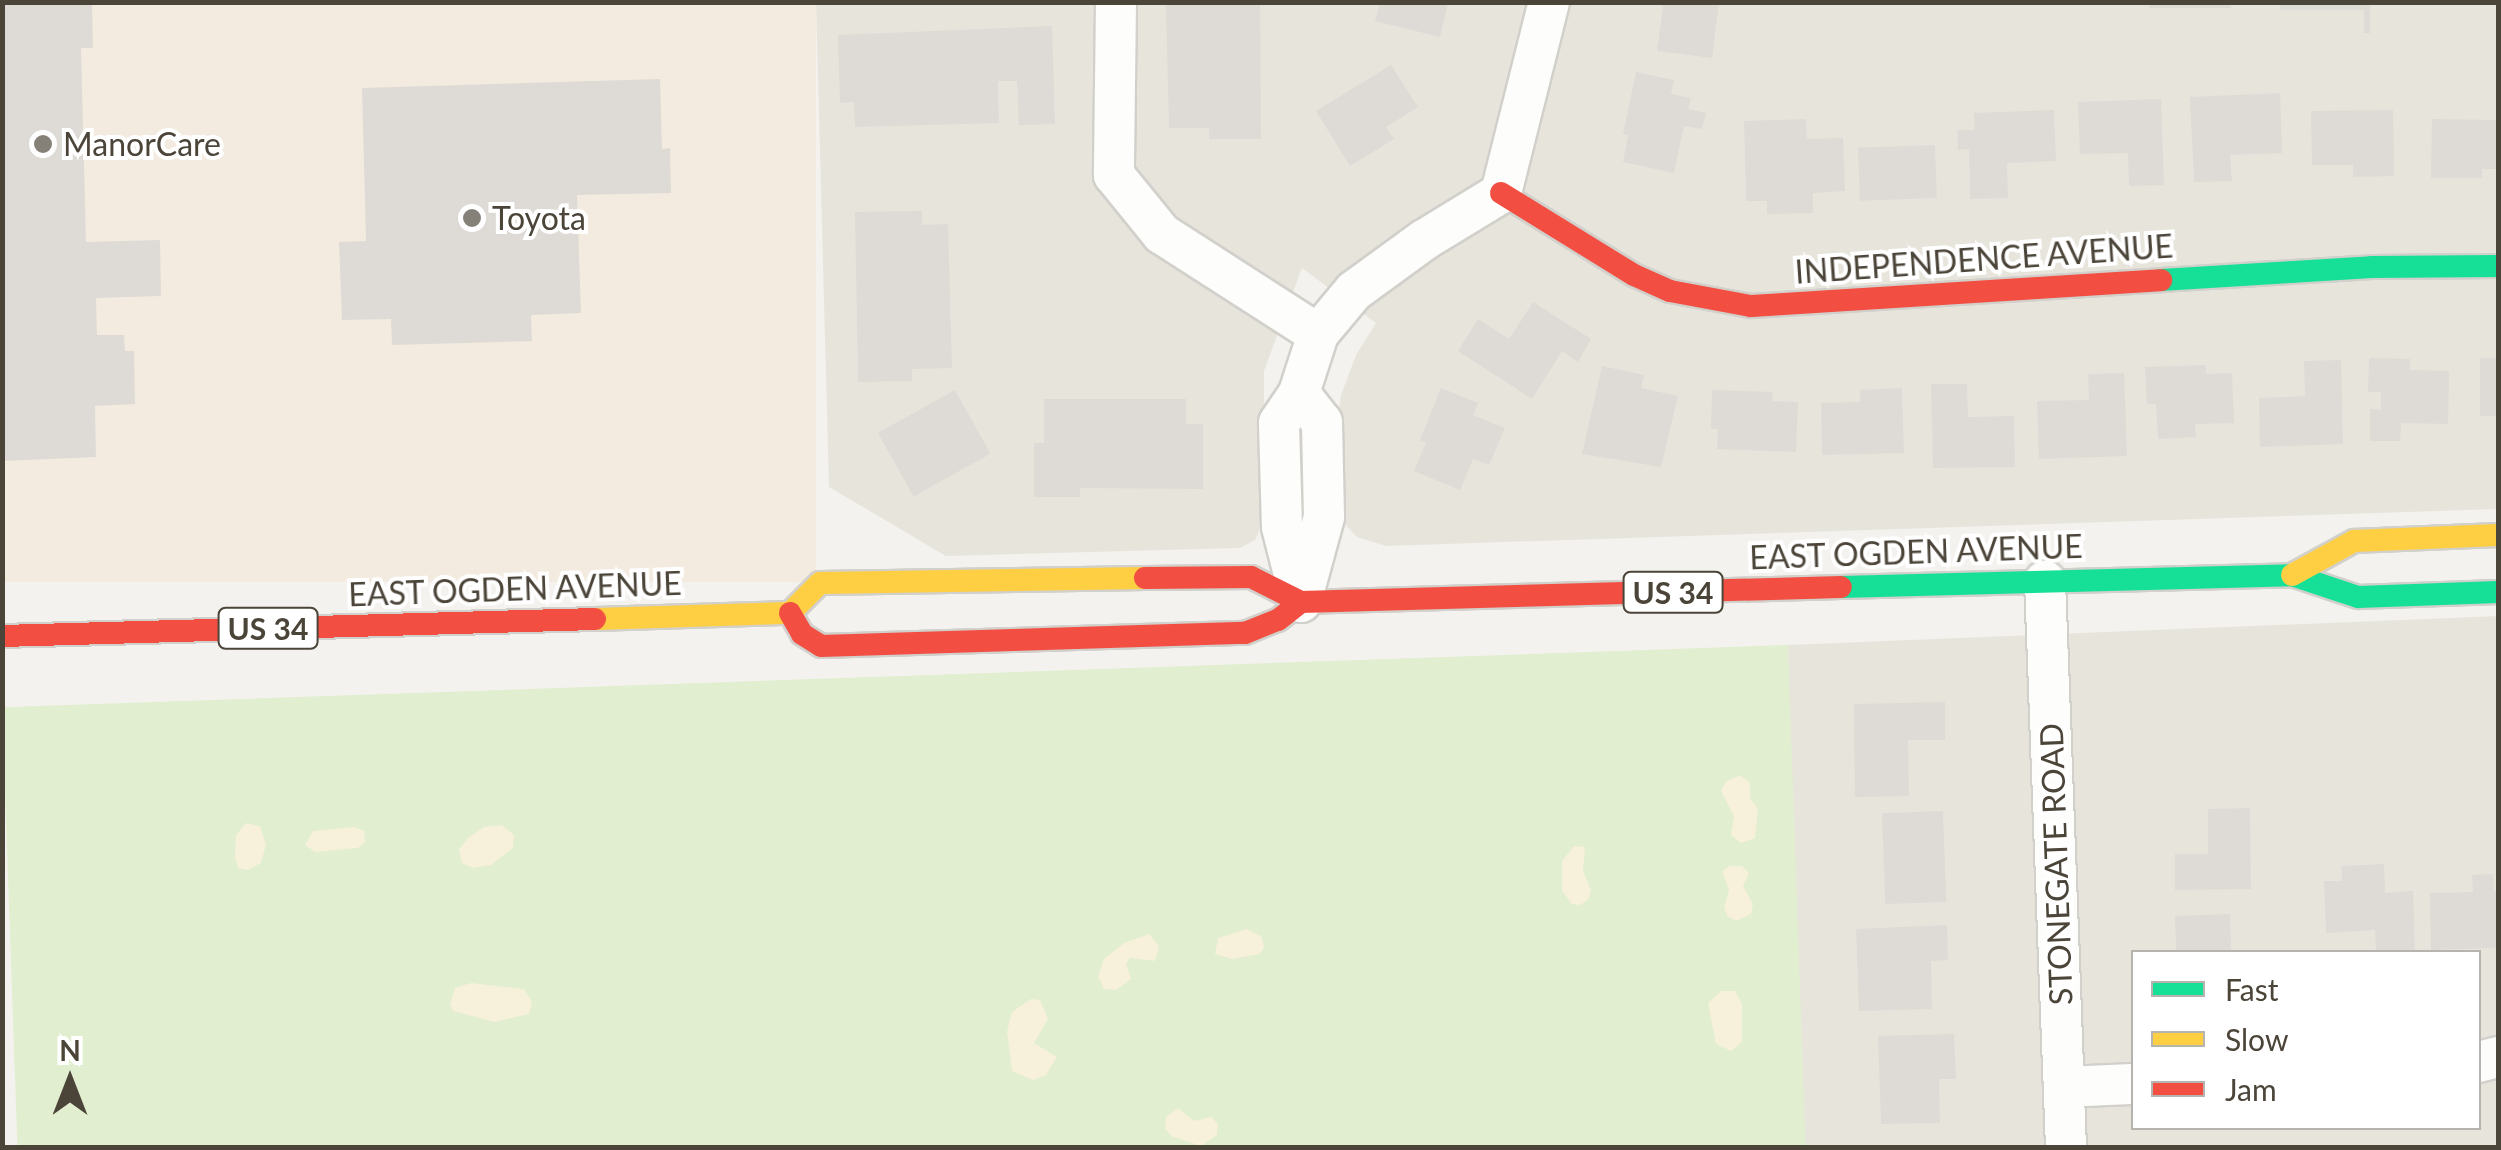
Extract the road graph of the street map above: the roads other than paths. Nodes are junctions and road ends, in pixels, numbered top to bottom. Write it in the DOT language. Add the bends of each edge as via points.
graph roads {
  1 [pos="1116,2"];
  2 [pos="1549,2"];
  3 [pos="1501,193"];
  4 [pos="2498,266"];
  5 [pos="1318,334"];
  6 [pos="2498,535"];
  7 [pos="2292,574"];
  8 [pos="2046,581"];
  9 [pos="2498,592"];
  10 [pos="1301,602"];
  11 [pos="790,613"];
  12 [pos="2,636"];
  13 [pos="2131,1084"];
  14 [pos="2064,1087"];
  15 [pos="2066,1148"];
  1 -- 5 [label="street" via="1114,176 1162,234"];
  2 -- 3 [label="street"];
  3 -- 4 [label="main road, INDEPENDENCE AVENUE" via="1634,275 1670,291 1751,306 2372,267"];
  3 -- 5 [label="street" via="1354,291"];
  5 -- 10 [label="street" via="1299,393 1279,423 1282,526"];
  6 -- 7 [label="main road, EAST OGDEN AVENUE / US 34" via="2354,541"];
  7 -- 8 [label="main road, EAST OGDEN AVENUE / US 34"];
  7 -- 9 [label="main road, EAST OGDEN AVENUE / US 34" via="2358,597"];
  8 -- 10 [label="main road, EAST OGDEN AVENUE / US 34"];
  8 -- 14 [label="street, STONEGATE ROAD"];
  10 -- 11 [label="main road, EAST OGDEN AVENUE / US 34" via="1250,577 820,583"];
  10 -- 11 [label="main road, EAST OGDEN AVENUE / US 34" via="1244,633 821,646 802,634"];
  11 -- 12 [label="main road, EAST OGDEN AVENUE / US 34"];
  13 -- 14 [label="street"];
  14 -- 15 [label="street, STONEGATE ROAD"];
}
